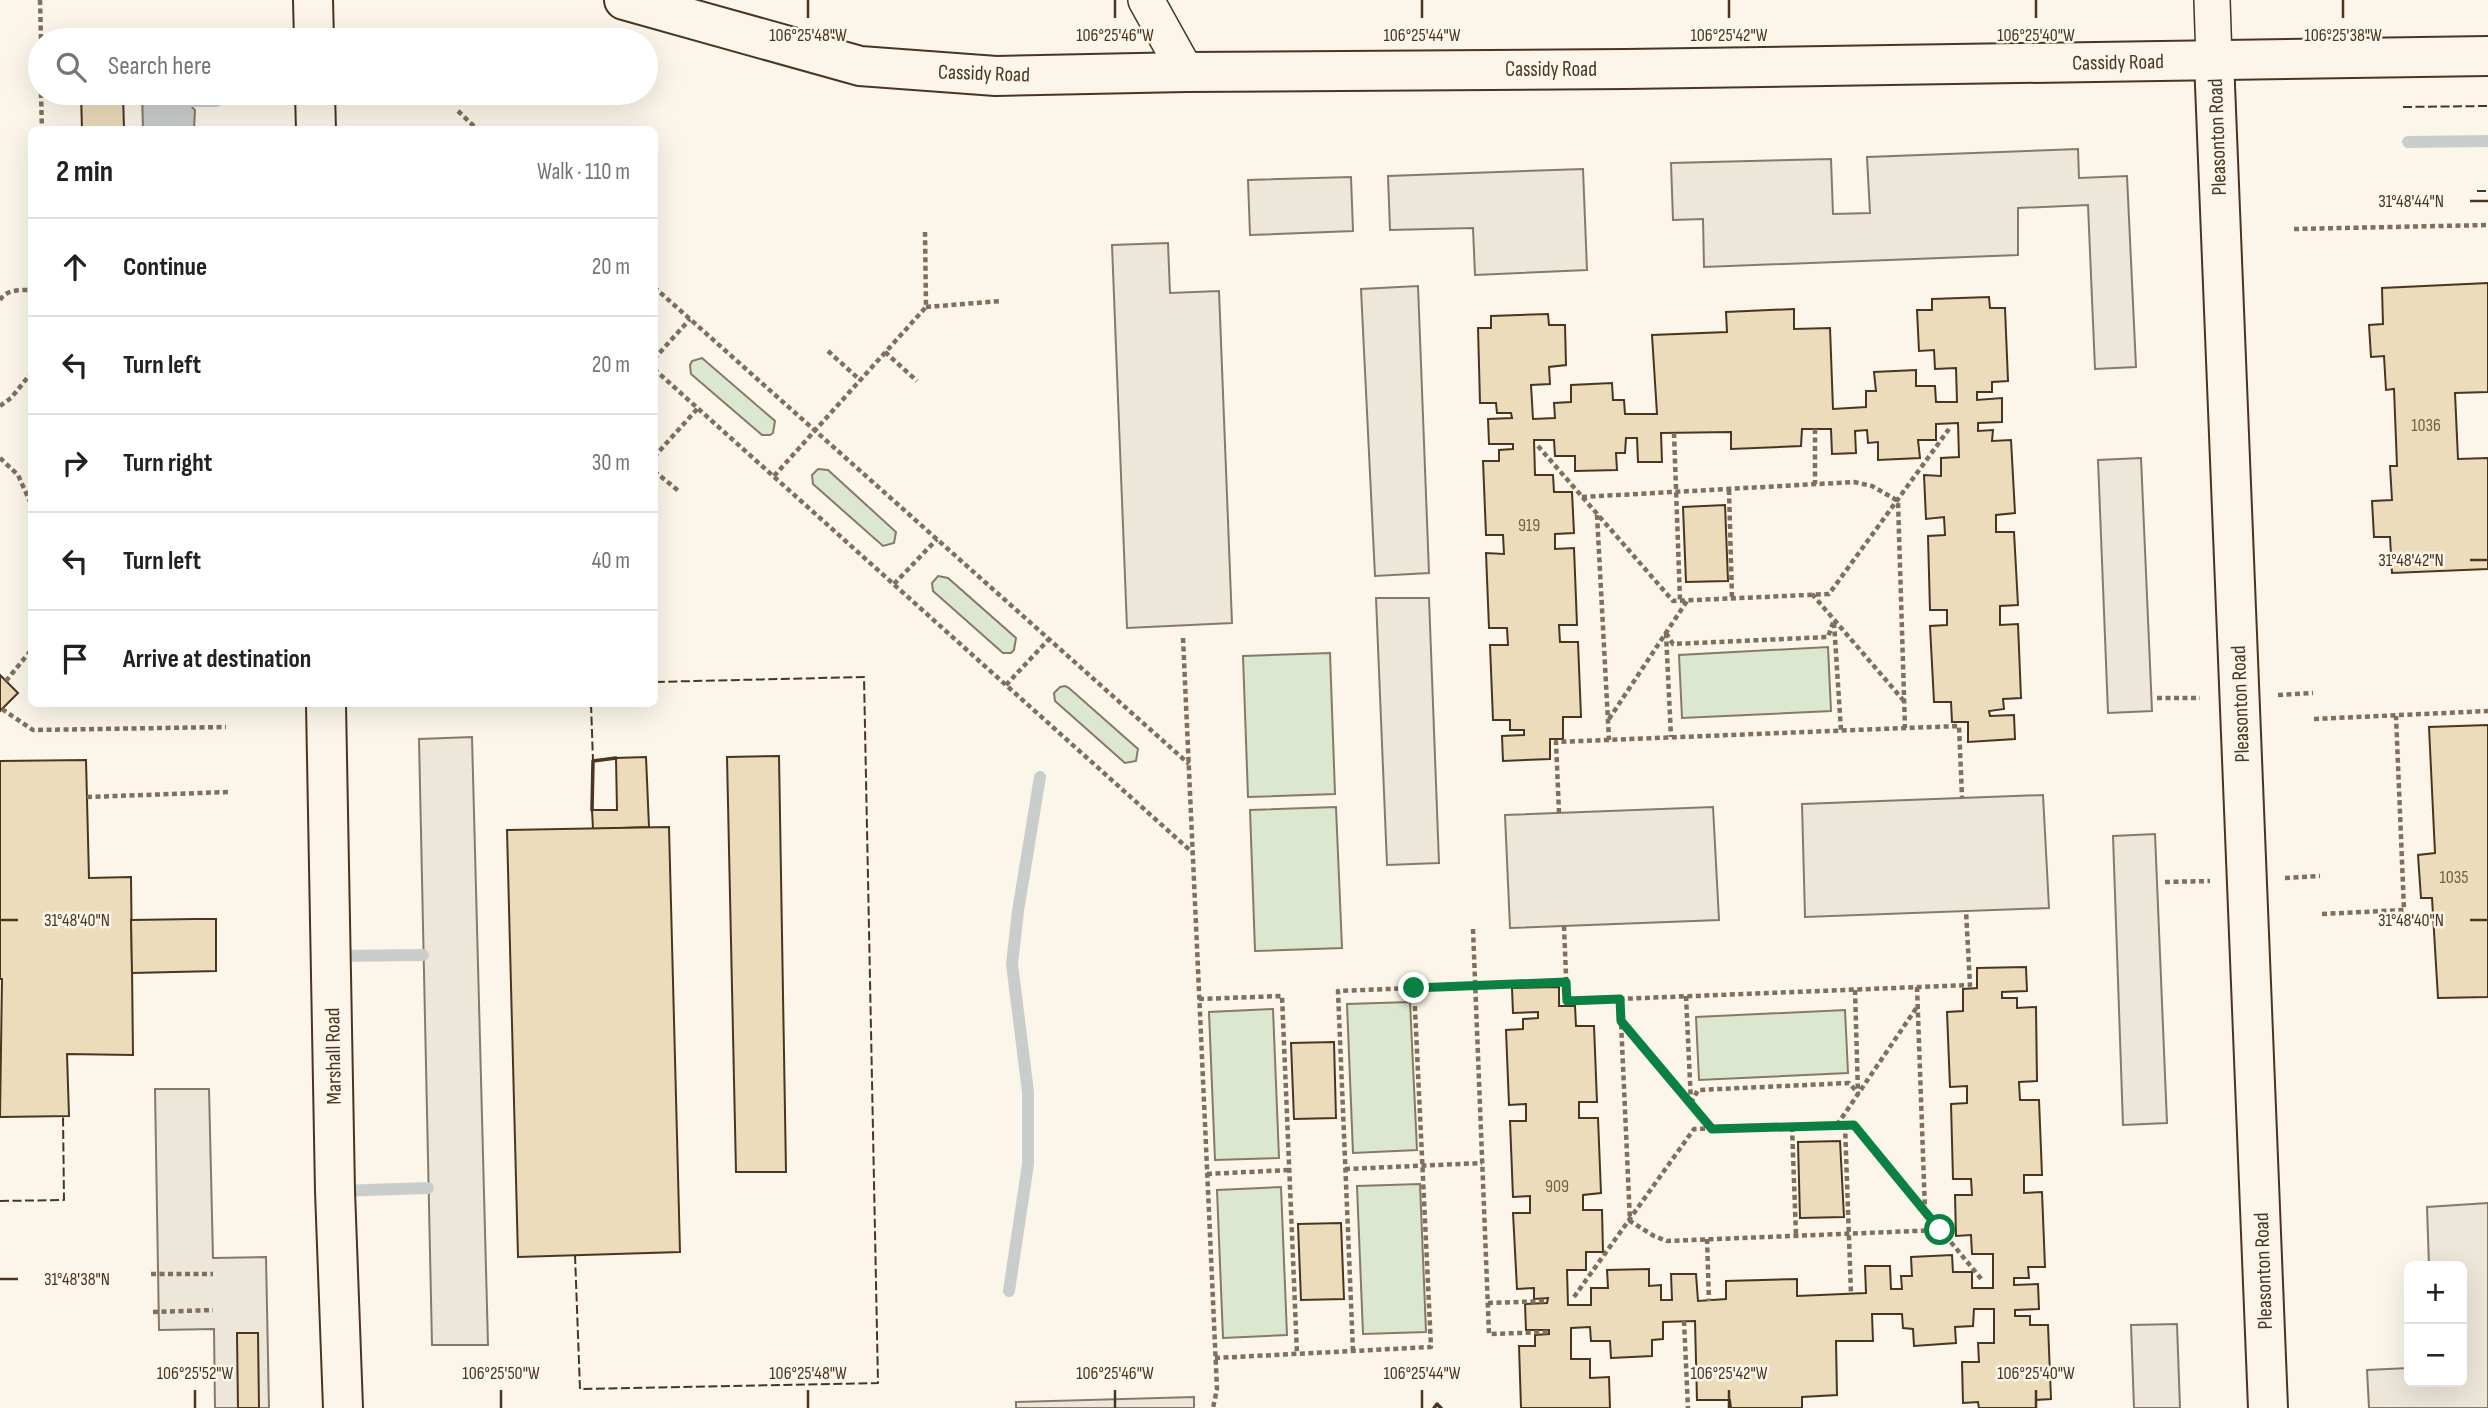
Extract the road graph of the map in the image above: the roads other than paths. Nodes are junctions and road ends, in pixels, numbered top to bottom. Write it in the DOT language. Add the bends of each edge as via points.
graph roads {
  1 [pos="313,0"];
  2 [pos="624,0"];
  3 [pos="1146,0"];
  4 [pos="2212,0"];
  5 [pos="314,28"];
  6 [pos="2488,56"];
  7 [pos="2214,60"];
  8 [pos="1186,72"];
  9 [pos="315,105"];
  10 [pos="316,126"];
  11 [pos="326,707"];
  12 [pos="343,1408"];
  13 [pos="2268,1408"];
  1 -- 5 [label="street"];
  2 -- 8 [label="street, Cassidy Road" via="860,66 996,76"];
  3 -- 8 [label="street"];
  4 -- 7 [label="street, Pleasonton Road"];
  6 -- 7 [label="street, Cassidy Road"];
  7 -- 8 [label="street, Cassidy Road"];
  7 -- 13 [label="street, Pleasonton Road"];
  9 -- 10 [label="street"];
  11 -- 12 [label="street, Marshall Road"];
}
